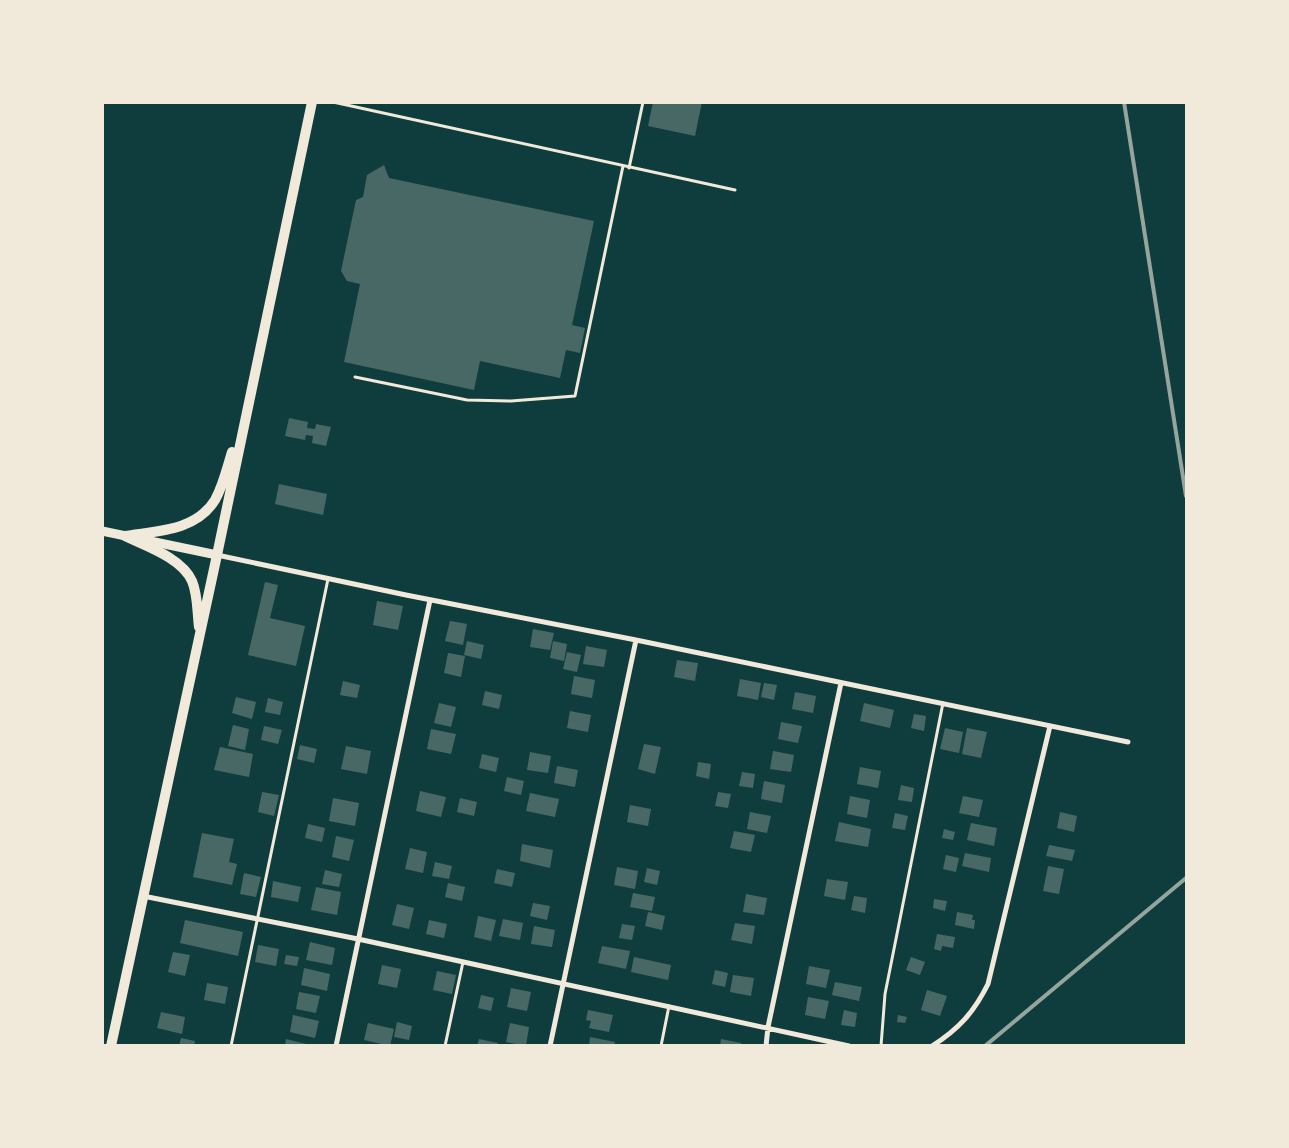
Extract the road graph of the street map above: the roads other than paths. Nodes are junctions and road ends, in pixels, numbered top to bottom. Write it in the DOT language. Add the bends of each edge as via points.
graph roads {
  1 [pos="312,102"];
  2 [pos="332,102"];
  3 [pos="643,102"];
  4 [pos="623,166"];
  5 [pos="629,168"];
  6 [pos="735,190"];
  7 [pos="355,377"];
  8 [pos="246,414"];
  9 [pos="102,531"];
  10 [pos="125,536"];
  11 [pos="217,555"];
  12 [pos="328,578"];
  13 [pos="430,600"];
  14 [pos="200,636"];
  15 [pos="636,640"];
  16 [pos="841,683"];
  17 [pos="944,703"];
  18 [pos="1050,726"];
  19 [pos="1128,742"];
  20 [pos="143,896"];
  21 [pos="257,919"];
  22 [pos="358,939"];
  23 [pos="463,962"];
  24 [pos="563,983"];
  25 [pos="669,1006"];
  26 [pos="768,1027"];
  27 [pos="111,1046"];
  28 [pos="232,1046"];
  29 [pos="336,1046"];
  30 [pos="444,1046"];
  31 [pos="550,1046"];
  32 [pos="661,1046"];
  33 [pos="766,1046"];
  34 [pos="849,1046"];
  35 [pos="881,1046"];
  36 [pos="932,1046"];
  1 -- 8 [label="main road"];
  2 -- 4 [label="lane"];
  3 -- 5 [label="lane"];
  4 -- 5 [label="lane"];
  4 -- 7 [label="lane" via="575,396 511,401 467,400"];
  5 -- 6 [label="lane"];
  8 -- 10 [label="main road" via="216,499 209,508 200,517 176,528"];
  8 -- 11 [label="main road"];
  9 -- 10 [label="street"];
  10 -- 11 [label="street"];
  10 -- 14 [label="main road" via="174,560 184,569 196,595"];
  11 -- 12 [label="street"];
  11 -- 14 [label="main road"];
  12 -- 13 [label="street"];
  12 -- 21 [label="lane"];
  13 -- 15 [label="street"];
  13 -- 22 [label="street"];
  14 -- 20 [label="main road"];
  15 -- 16 [label="street"];
  15 -- 24 [label="street"];
  16 -- 17 [label="street"];
  16 -- 26 [label="street"];
  17 -- 18 [label="street"];
  17 -- 35 [label="lane" via="892,954"];
  18 -- 19 [label="street"];
  18 -- 36 [label="street" via="992,973 967,1018"];
  20 -- 21 [label="street"];
  20 -- 27 [label="main road"];
  21 -- 22 [label="street"];
  21 -- 28 [label="lane"];
  22 -- 23 [label="street"];
  22 -- 29 [label="street"];
  23 -- 24 [label="street"];
  23 -- 30 [label="lane"];
  24 -- 25 [label="street"];
  24 -- 31 [label="street"];
  25 -- 26 [label="street"];
  25 -- 32 [label="lane"];
  26 -- 33 [label="street"];
  26 -- 34 [label="street"];
}
